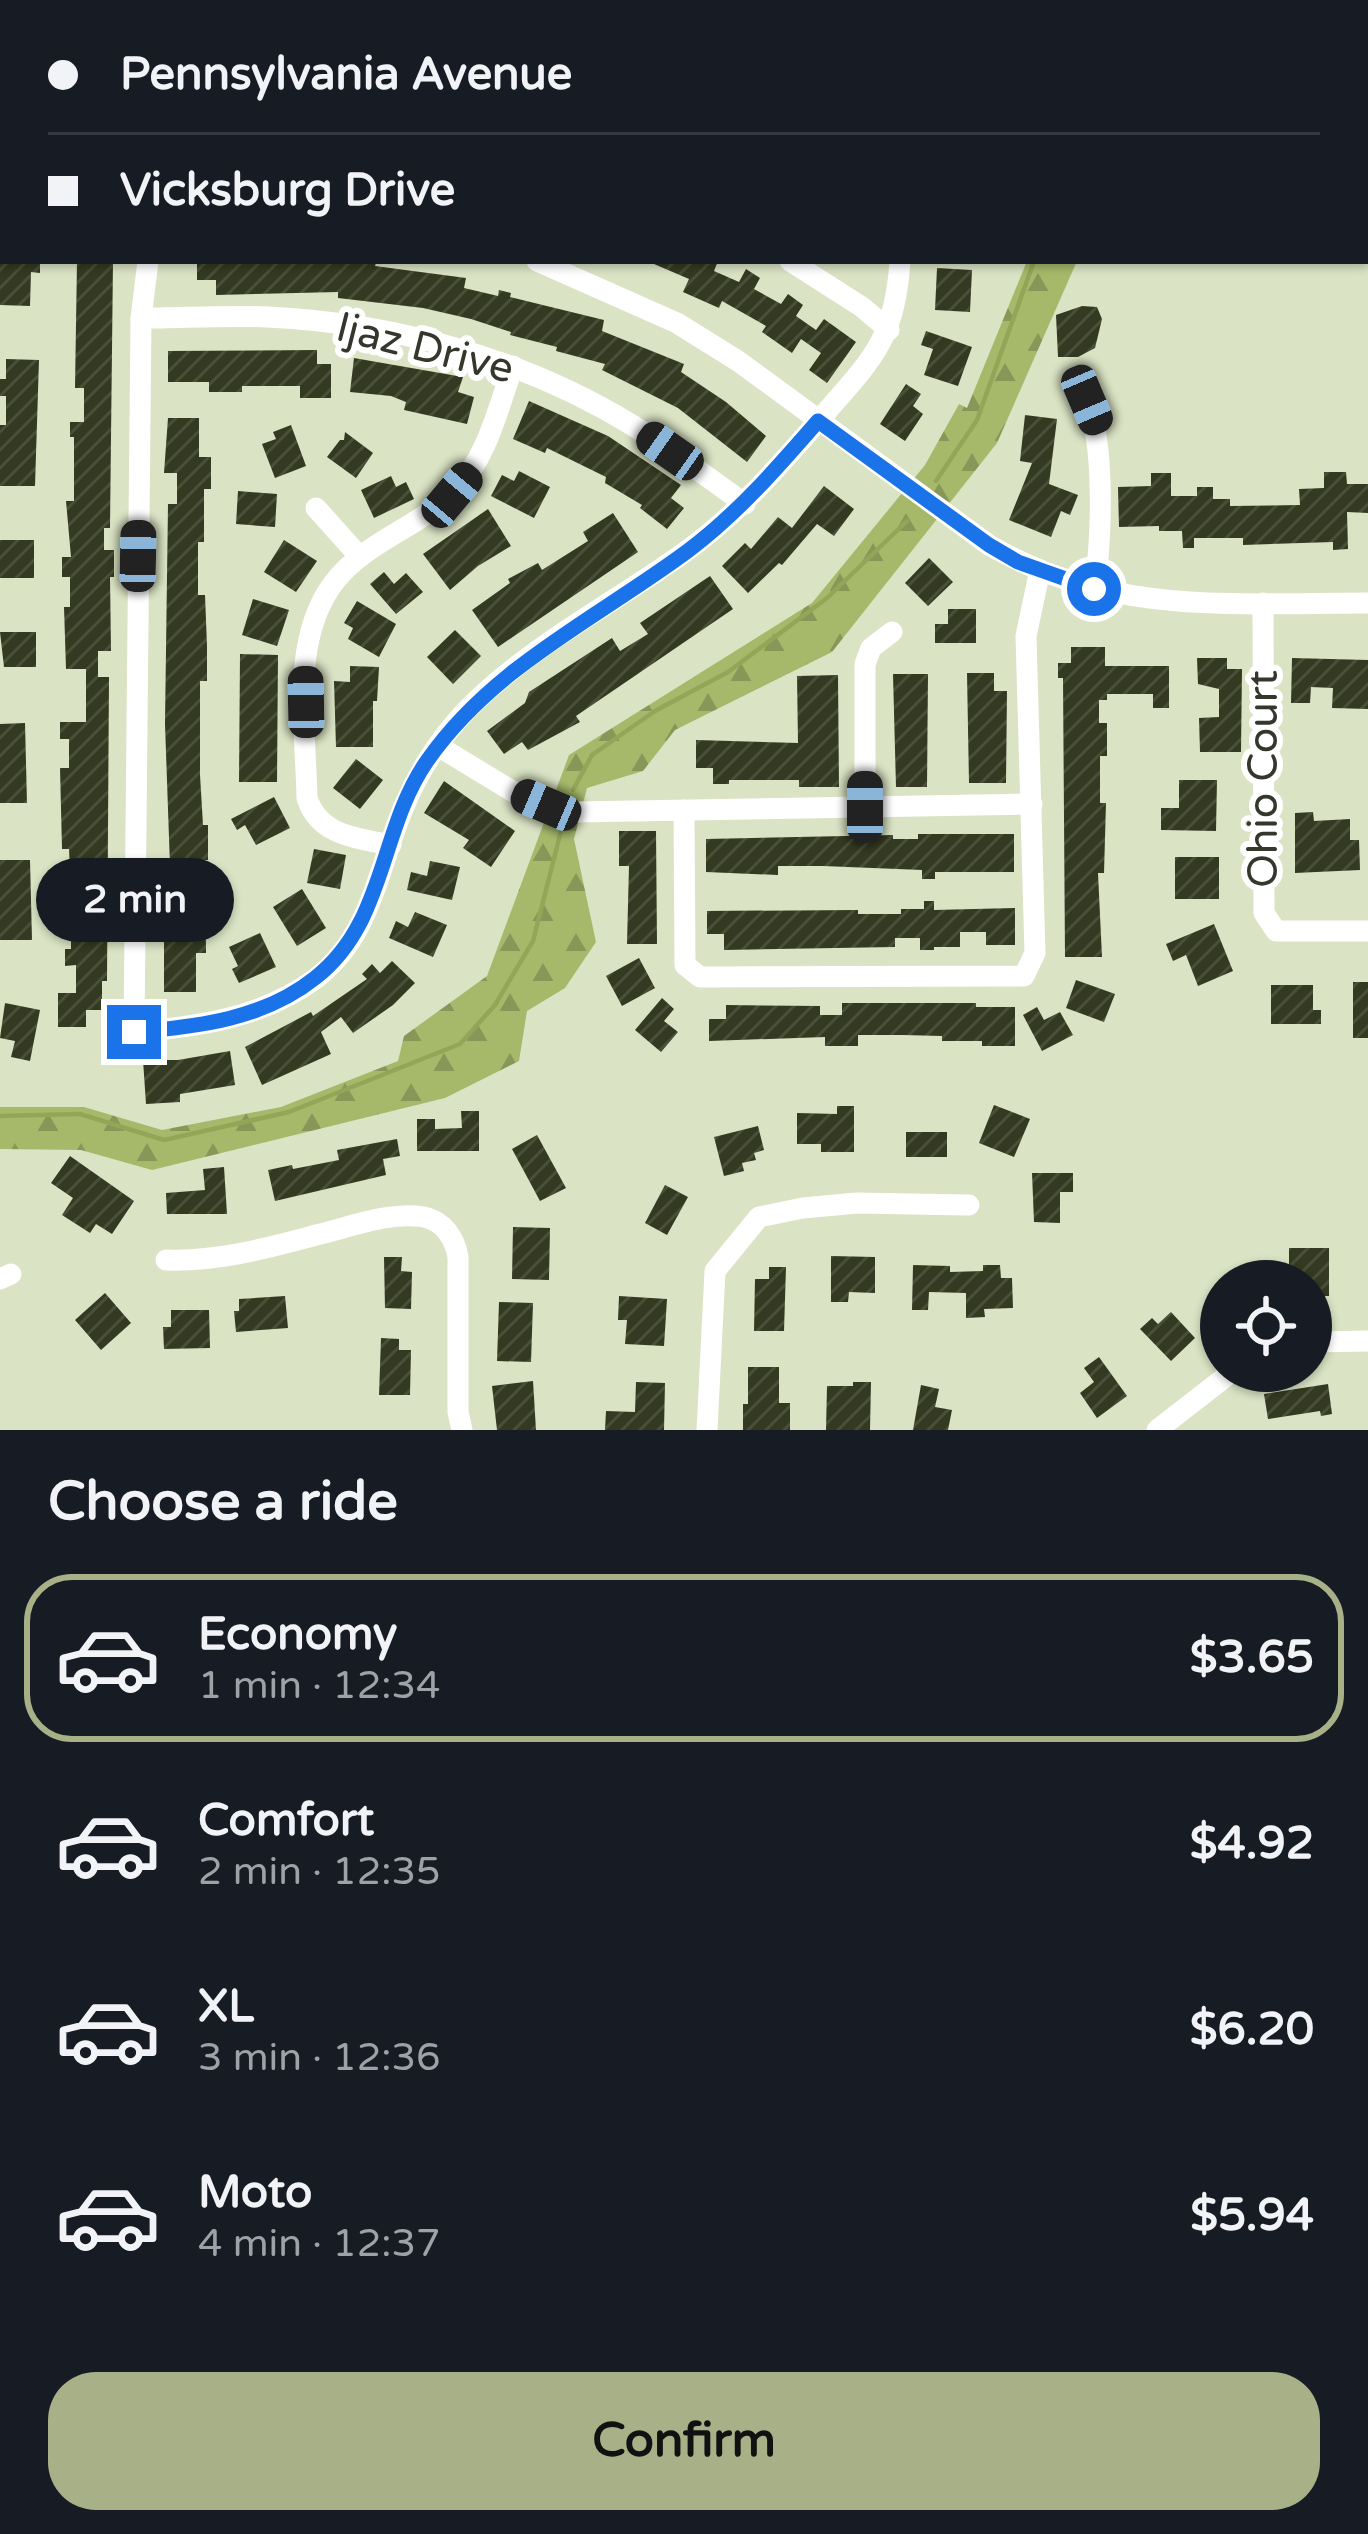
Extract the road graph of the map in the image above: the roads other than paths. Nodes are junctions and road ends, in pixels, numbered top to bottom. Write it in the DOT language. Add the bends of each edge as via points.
graph roads {
  1 [pos="148,264"];
  2 [pos="544,264"];
  3 [pos="794,264"];
  4 [pos="900,264"];
  5 [pos="141,318"];
  6 [pos="890,330"];
  7 [pos="514,366"];
  8 [pos="1087,400"];
  9 [pos="818,421"];
  10 [pos="745,503"];
  11 [pos="316,508"];
  12 [pos="360,557"];
  13 [pos="1040,570"];
  14 [pos="1094,589"];
  15 [pos="1263,603"];
  16 [pos="1368,603"];
  17 [pos="892,632"];
  18 [pos="438,746"];
  19 [pos="1033,804"];
  20 [pos="865,807"];
  21 [pos="684,810"];
  22 [pos="391,845"];
  23 [pos="1368,931"];
  24 [pos="969,1205"];
  25 [pos="166,1260"];
  26 [pos="1368,1341"];
  27 [pos="1332,1342"];
  28 [pos="1206,1392"];
  29 [pos="462,1430"];
  30 [pos="707,1430"];
  31 [pos="1156,1430"];
  1 -- 5 [label="street"];
  2 -- 9 [label="street" via="677,323"];
  3 -- 6 [label="street"];
  4 -- 6 [label="street"];
  5 -- 7 [label="street, Ijaz Drive" via="326,323"];
  5 -- 22 [label="street" via="134,1032 240,1017 316,978 359,928"];
  6 -- 9 [label="street"];
  7 -- 10 [label="street, Ijaz Drive" via="632,425"];
  7 -- 12 [label="street" via="482,451 452,495"];
  8 -- 14 [label="street" via="1096,423"];
  9 -- 10 [label="street"];
  9 -- 13 [label="street" via="989,545"];
  10 -- 18 [label="street" via="505,676"];
  11 -- 12 [label="street"];
  12 -- 22 [label="street" via="325,596 305,654 307,798 334,833"];
  13 -- 14 [label="street"];
  13 -- 19 [label="street" via="1026,636"];
  14 -- 15 [label="street"];
  15 -- 16 [label="street"];
  15 -- 23 [label="street, Ohio Court" via="1264,913 1276,931"];
  17 -- 20 [label="street" via="865,664"];
  18 -- 21 [label="street" via="546,805"];
  18 -- 22 [label="street"];
  19 -- 20 [label="street"];
  19 -- 21 [label="street" via="1035,953 1024,976 700,977 685,965"];
  20 -- 21 [label="street"];
  24 -- 30 [label="street" via="857,1203 759,1217 715,1271"];
  25 -- 29 [label="street" via="231,1257 374,1220 435,1221 458,1257"];
  26 -- 27 [label="street"];
  28 -- 31 [label="street"];
}
